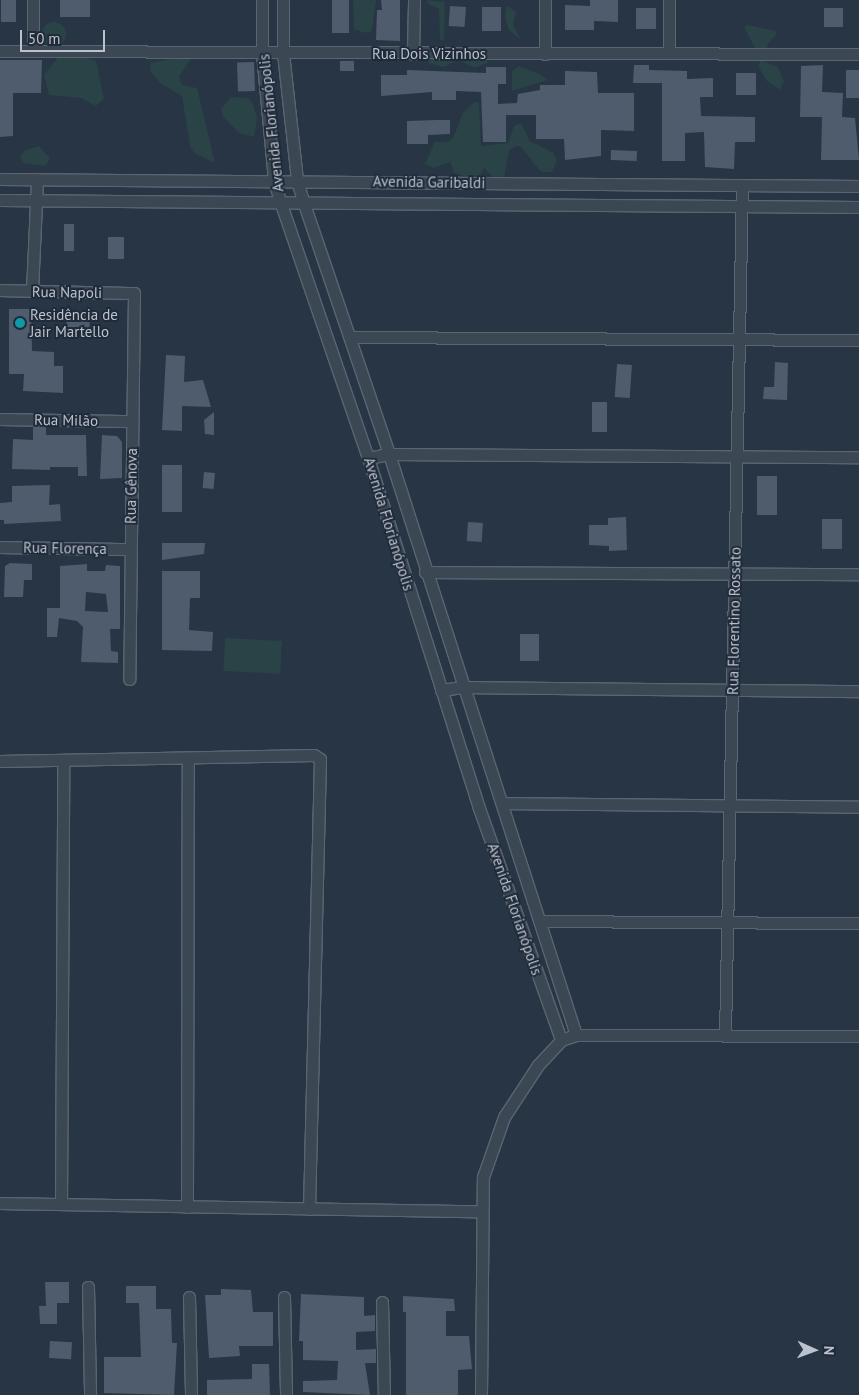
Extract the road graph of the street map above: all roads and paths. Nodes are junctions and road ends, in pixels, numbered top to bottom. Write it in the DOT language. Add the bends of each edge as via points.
graph roads {
  1 [pos="33,0"];
  2 [pos="262,0"];
  3 [pos="283,0"];
  4 [pos="414,0"];
  5 [pos="545,0"];
  6 [pos="669,0"];
  7 [pos="0,51"];
  8 [pos="33,51"];
  9 [pos="262,53"];
  10 [pos="283,53"];
  11 [pos="669,53"];
  12 [pos="413,54"];
  13 [pos="545,54"];
  14 [pos="859,54"];
  15 [pos="0,179"];
  16 [pos="37,179"];
  17 [pos="297,180"];
  18 [pos="274,181"];
  19 [pos="742,185"];
  20 [pos="859,186"];
  21 [pos="0,200"];
  22 [pos="37,201"];
  23 [pos="280,201"];
  24 [pos="303,201"];
  25 [pos="743,206"];
  26 [pos="859,207"];
  27 [pos="0,290"];
  28 [pos="32,291"];
  29 [pos="134,293"];
  30 [pos="350,337"];
  31 [pos="740,339"];
  32 [pos="859,340"];
  33 [pos="0,419"];
  34 [pos="132,421"];
  35 [pos="389,454"];
  36 [pos="738,456"];
  37 [pos="859,457"];
  38 [pos="368,458"];
  39 [pos="0,547"];
  40 [pos="130,549"];
  41 [pos="424,572"];
  42 [pos="735,573"];
  43 [pos="859,574"];
  44 [pos="129,679"];
  45 [pos="463,686"];
  46 [pos="442,690"];
  47 [pos="732,690"];
  48 [pos="859,691"];
  49 [pos="188,759"];
  50 [pos="63,760"];
  51 [pos="0,761"];
  52 [pos="502,803"];
  53 [pos="730,806"];
  54 [pos="859,807"];
  55 [pos="540,921"];
  56 [pos="727,922"];
  57 [pos="859,923"];
  58 [pos="576,1035"];
  59 [pos="725,1035"];
  60 [pos="859,1036"];
  61 [pos="561,1040"];
  62 [pos="0,1202"];
  63 [pos="61,1204"];
  64 [pos="186,1207"];
  65 [pos="309,1209"];
  66 [pos="481,1211"];
  67 [pos="88,1287"];
  68 [pos="189,1297"];
  69 [pos="284,1297"];
  70 [pos="382,1302"];
  71 [pos="90,1395"];
  72 [pos="191,1395"];
  73 [pos="286,1395"];
  74 [pos="384,1395"];
  75 [pos="481,1395"];
  1 -- 8 [label="street"];
  2 -- 9 [label="street, Avenida Florianópolis"];
  3 -- 10 [label="street, Avenida Florianópolis"];
  4 -- 12 [label="street"];
  5 -- 13 [label="street"];
  6 -- 11 [label="street"];
  7 -- 8 [label="street, Rua Dois Vizinhos"];
  8 -- 9 [label="street, Rua Dois Vizinhos"];
  9 -- 10 [label="street, Rua Dois Vizinhos"];
  9 -- 18 [label="street, Avenida Florianópolis"];
  10 -- 12 [label="street, Rua Dois Vizinhos"];
  10 -- 17 [label="street, Avenida Florianópolis"];
  11 -- 13 [label="street, Rua Dois Vizinhos"];
  11 -- 14 [label="street, Rua Dois Vizinhos"];
  12 -- 13 [label="street, Rua Dois Vizinhos"];
  15 -- 16 [label="street, Avenida Garibaldi"];
  16 -- 18 [label="street, Avenida Garibaldi"];
  16 -- 22 [label="street"];
  17 -- 18 [label="street, Avenida Garibaldi"];
  17 -- 19 [label="street, Avenida Garibaldi"];
  17 -- 24 [label="street, Avenida Florianópolis"];
  18 -- 23 [label="street, Avenida Florianópolis"];
  19 -- 20 [label="street, Avenida Garibaldi"];
  19 -- 25 [label="street, Rua Florentino Rossato"];
  21 -- 22 [label="street, Avenida Garibaldi"];
  22 -- 23 [label="street, Avenida Garibaldi"];
  22 -- 28 [label="street"];
  23 -- 24 [label="street, Avenida Garibaldi"];
  23 -- 38 [label="street, Avenida Florianópolis"];
  24 -- 25 [label="street, Avenida Garibaldi"];
  24 -- 30 [label="street, Avenida Florianópolis"];
  25 -- 26 [label="street, Avenida Garibaldi"];
  25 -- 31 [label="street, Rua Florentino Rossato"];
  27 -- 28 [label="street, Rua Napoli"];
  28 -- 29 [label="street, Rua Napoli"];
  29 -- 34 [label="street, Rua Gênova"];
  30 -- 31 [label="street"];
  30 -- 35 [label="street, Avenida Florianópolis"];
  31 -- 32 [label="street"];
  31 -- 36 [label="street, Rua Florentino Rossato"];
  33 -- 34 [label="street, Rua Milão"];
  34 -- 40 [label="street, Rua Gênova"];
  35 -- 36 [label="street"];
  35 -- 38 [label="street"];
  35 -- 41 [label="street, Avenida Florianópolis"];
  36 -- 37 [label="street"];
  36 -- 42 [label="street, Rua Florentino Rossato"];
  38 -- 46 [label="street, Avenida Florianópolis"];
  39 -- 40 [label="street, Rua Florença"];
  40 -- 44 [label="street, Rua Gênova"];
  41 -- 42 [label="street"];
  41 -- 45 [label="street, Avenida Florianópolis"];
  42 -- 43 [label="street"];
  42 -- 47 [label="street, Rua Florentino Rossato"];
  45 -- 46 [label="street"];
  45 -- 47 [label="street"];
  45 -- 52 [label="street, Avenida Florianópolis"];
  46 -- 61 [label="street, Avenida Florianópolis"];
  47 -- 48 [label="street"];
  47 -- 53 [label="street, Rua Florentino Rossato"];
  49 -- 50 [label="street"];
  49 -- 64 [label="street"];
  49 -- 65 [label="street" via="314,755 322,764"];
  50 -- 51 [label="street"];
  50 -- 63 [label="street"];
  52 -- 53 [label="street"];
  52 -- 55 [label="street, Avenida Florianópolis"];
  53 -- 54 [label="street"];
  53 -- 56 [label="street, Rua Florentino Rossato"];
  55 -- 56 [label="street"];
  55 -- 58 [label="street, Avenida Florianópolis"];
  56 -- 57 [label="street"];
  56 -- 59 [label="street, Rua Florentino Rossato"];
  58 -- 59 [label="street"];
  58 -- 61 [label="street"];
  59 -- 60 [label="street"];
  61 -- 66 [label="street" via="538,1065 504,1117 483,1177"];
  62 -- 63 [label="street"];
  63 -- 64 [label="street"];
  64 -- 65 [label="street"];
  65 -- 66 [label="street"];
  66 -- 75 [label="street"];
  67 -- 71 [label="street"];
  68 -- 72 [label="street"];
  69 -- 73 [label="street"];
  70 -- 74 [label="street"];
}
